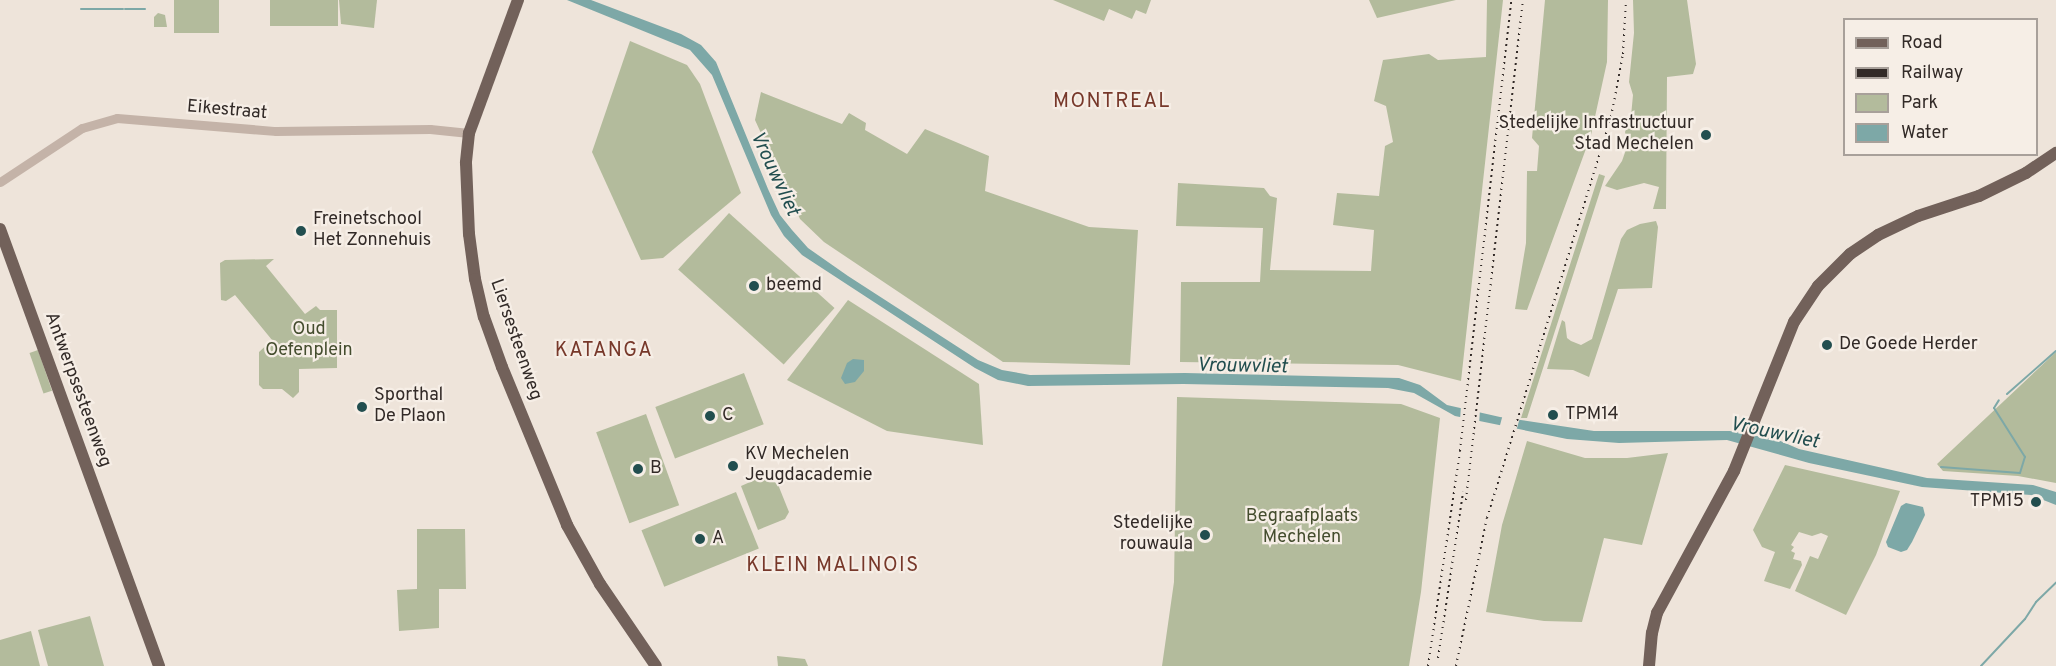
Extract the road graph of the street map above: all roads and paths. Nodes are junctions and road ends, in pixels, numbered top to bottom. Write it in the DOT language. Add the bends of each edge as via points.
graph roads {
  1 [pos="518,0"];
  2 [pos="468,133"];
  3 [pos="2056,153"];
  4 [pos="0,182"];
  5 [pos="0,229"];
  6 [pos="156,664"];
  7 [pos="656,666"];
  8 [pos="1649,666"];
  1 -- 2 [label="main road, Liersesteenweg"];
  2 -- 4 [label="street, Eikestraat" via="430,129 276,131 117,118 82,128"];
  2 -- 7 [label="main road, Liersesteenweg" via="471,258 490,334 567,525 600,584"];
  3 -- 8 [label="main road" via="1979,196 1887,230 1831,271 1794,322 1741,452 1657,613"];
  5 -- 6 [label="main road, Antwerpsesteenweg"];
}
